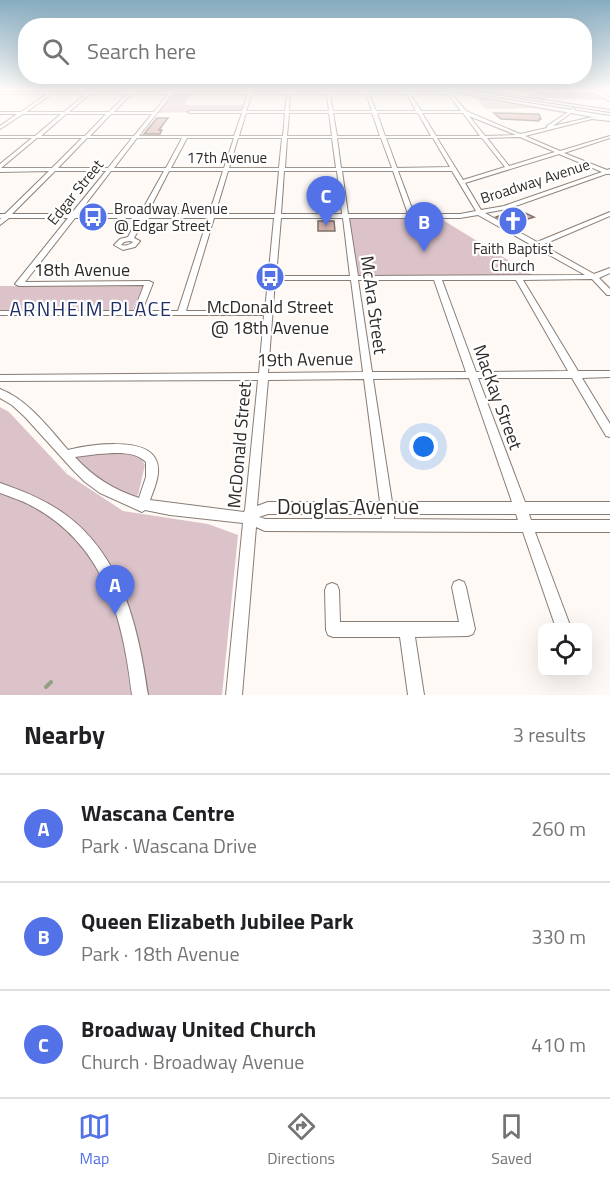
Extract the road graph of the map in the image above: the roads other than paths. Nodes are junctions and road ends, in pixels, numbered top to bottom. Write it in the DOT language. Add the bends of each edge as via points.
graph roads {
  1 [pos="53,122"];
  2 [pos="100,122"];
  3 [pos="147,122"];
  4 [pos="240,122"];
  5 [pos="286,122"];
  6 [pos="333,122"];
  7 [pos="379,122"];
  8 [pos="426,122"];
  9 [pos="472,122"];
  10 [pos="488,122"];
  11 [pos="556,122"];
  12 [pos="569,122"];
  13 [pos="574,123"];
  14 [pos="544,131"];
  15 [pos="0,137"];
  16 [pos="36,137"];
  17 [pos="85,137"];
  18 [pos="135,137"];
  19 [pos="185,137"];
  20 [pos="235,137"];
  21 [pos="285,137"];
  22 [pos="335,137"];
  23 [pos="384,137"];
  24 [pos="434,137"];
  25 [pos="483,137"];
  26 [pos="521,137"];
  27 [pos="610,137"];
  28 [pos="558,152"];
  29 [pos="0,168"];
  30 [pos="508,168"];
  31 [pos="282,169"];
  32 [pos="339,169"];
  33 [pos="396,169"];
  34 [pos="453,169"];
  35 [pos="53,170"];
  36 [pos="110,170"];
  37 [pos="168,170"];
  38 [pos="225,170"];
  39 [pos="608,171"];
  40 [pos="461,182"];
  41 [pos="479,212"];
  42 [pos="4,214"];
  43 [pos="75,214"];
  44 [pos="144,214"];
  45 [pos="212,214"];
  46 [pos="278,214"];
  47 [pos="345,214"];
  48 [pos="412,214"];
  49 [pos="610,214"];
  50 [pos="0,223"];
  51 [pos="130,239"];
  52 [pos="536,245"];
  53 [pos="610,270"];
  54 [pos="594,277"];
  55 [pos="273,278"];
  56 [pos="354,278"];
  57 [pos="436,278"];
  58 [pos="518,278"];
  59 [pos="20,281"];
  60 [pos="610,293"];
  61 [pos="0,313"];
  62 [pos="137,313"];
  63 [pos="181,313"];
  64 [pos="269,313"];
  65 [pos="368,374"];
  66 [pos="472,374"];
  67 [pos="575,374"];
  68 [pos="610,374"];
  69 [pos="264,376"];
  70 [pos="0,378"];
  71 [pos="0,393"];
  72 [pos="610,433"];
  73 [pos="66,454"];
  74 [pos="0,488"];
  75 [pos="142,506"];
  76 [pos="521,508"];
  77 [pos="610,508"];
  78 [pos="386,509"];
  79 [pos="248,516"];
  80 [pos="388,526"];
  81 [pos="610,526"];
  82 [pos="528,527"];
  83 [pos="459,587"];
  84 [pos="332,590"];
  85 [pos="563,623"];
  86 [pos="406,630"];
  87 [pos="140,695"];
  88 [pos="234,695"];
  89 [pos="416,695"];
  1 -- 16 [label="street"];
  2 -- 17 [label="street"];
  3 -- 18 [label="street, Edgar Street"];
  4 -- 20 [label="street"];
  5 -- 21 [label="street, McDonald Street"];
  6 -- 22 [label="street, McAra Street"];
  7 -- 23 [label="street"];
  8 -- 24 [label="street"];
  9 -- 25 [label="street"];
  10 -- 26 [label="street"];
  11 -- 14 [label="street"];
  12 -- 13 [label="street"];
  13 -- 14 [label="street"];
  14 -- 26 [label="street"];
  15 -- 16 [label="street"];
  16 -- 17 [label="street"];
  16 -- 29 [label="street"];
  17 -- 18 [label="street"];
  17 -- 35 [label="street"];
  18 -- 19 [label="street"];
  18 -- 36 [label="street, Edgar Street"];
  19 -- 20 [label="street"];
  19 -- 37 [label="street"];
  20 -- 21 [label="street"];
  20 -- 38 [label="street"];
  21 -- 22 [label="street"];
  21 -- 31 [label="street, McDonald Street"];
  22 -- 23 [label="street"];
  22 -- 32 [label="street, McAra Street"];
  23 -- 24 [label="street"];
  23 -- 33 [label="street"];
  24 -- 25 [label="street"];
  24 -- 34 [label="street"];
  25 -- 26 [label="street"];
  25 -- 30 [label="street"];
  26 -- 28 [label="street"];
  27 -- 28 [label="street"];
  28 -- 30 [label="street"];
  28 -- 39 [label="street"];
  29 -- 35 [label="street, 17th Avenue"];
  30 -- 40 [label="street"];
  31 -- 32 [label="street, 17th Avenue"];
  31 -- 38 [label="street, 17th Avenue"];
  31 -- 46 [label="street, McDonald Street"];
  32 -- 33 [label="street, 17th Avenue"];
  32 -- 47 [label="street, McAra Street"];
  33 -- 34 [label="street, 17th Avenue"];
  33 -- 48 [label="street"];
  34 -- 40 [label="street"];
  35 -- 36 [label="street, 17th Avenue"];
  35 -- 42 [label="street"];
  36 -- 37 [label="street, 17th Avenue"];
  36 -- 43 [label="street, Edgar Street"];
  37 -- 38 [label="street, 17th Avenue"];
  37 -- 44 [label="street"];
  38 -- 45 [label="street"];
  39 -- 41 [label="street, Broadway Avenue" via="505,208"];
  40 -- 41 [label="street"];
  41 -- 48 [label="street, Broadway Avenue"];
  41 -- 52 [label="street"];
  42 -- 43 [label="street, Broadway Avenue"];
  42 -- 50 [label="street"];
  43 -- 44 [label="street, Broadway Avenue"];
  43 -- 59 [label="street, Edgar Street"];
  44 -- 45 [label="street, Broadway Avenue"];
  44 -- 51 [label="street"];
  45 -- 46 [label="street, Broadway Avenue"];
  45 -- 63 [label="street"];
  46 -- 47 [label="street, Broadway Avenue"];
  46 -- 55 [label="street, McDonald Street"];
  47 -- 48 [label="street, Broadway Avenue"];
  47 -- 56 [label="street, McAra Street"];
  49 -- 52 [label="street"];
  52 -- 54 [label="street"];
  53 -- 54 [label="street"];
  54 -- 58 [label="street"];
  54 -- 60 [label="street"];
  55 -- 56 [label="street"];
  55 -- 64 [label="street, McDonald Street"];
  56 -- 57 [label="street"];
  56 -- 65 [label="street, McAra Street"];
  57 -- 58 [label="street"];
  57 -- 66 [label="street, MacKay Street"];
  58 -- 67 [label="street"];
  59 -- 62 [label="street, 18th Avenue" via="19,284 149,284"];
  61 -- 62 [label="street"];
  62 -- 63 [label="street"];
  63 -- 64 [label="street"];
  64 -- 69 [label="street, McDonald Street"];
  65 -- 66 [label="street, 19th Avenue"];
  65 -- 69 [label="street, 19th Avenue"];
  65 -- 78 [label="street, McAra Street"];
  66 -- 67 [label="street, 19th Avenue"];
  66 -- 76 [label="street, MacKay Street"];
  67 -- 68 [label="street, 19th Avenue"];
  67 -- 72 [label="street"];
  69 -- 70 [label="street, 19th Avenue"];
  69 -- 79 [label="street, McDonald Street"];
  71 -- 73 [label="street" via="31,414"];
  73 -- 75 [label="street" via="92,482"];
  73 -- 75 [label="street" via="82,450 142,451 150,459 152,469"];
  74 -- 87 [label="street" via="54,512 102,563 126,616"];
  75 -- 79 [label="street"];
  76 -- 77 [label="street, Douglas Avenue"];
  76 -- 78 [label="street, Douglas Avenue"];
  76 -- 82 [label="street, MacKay Street"];
  78 -- 79 [label="street, Douglas Avenue" via="268,508"];
  78 -- 80 [label="street, McAra Street"];
  79 -- 80 [label="street, Douglas Avenue" via="266,525"];
  79 -- 88 [label="street, McDonald Street"];
  80 -- 82 [label="street, Douglas Avenue"];
  81 -- 82 [label="street, Douglas Avenue"];
  82 -- 85 [label="street, MacKay Street"];
  83 -- 86 [label="street" via="468,629"];
  84 -- 86 [label="street" via="333,630"];
  86 -- 89 [label="street"];
}
